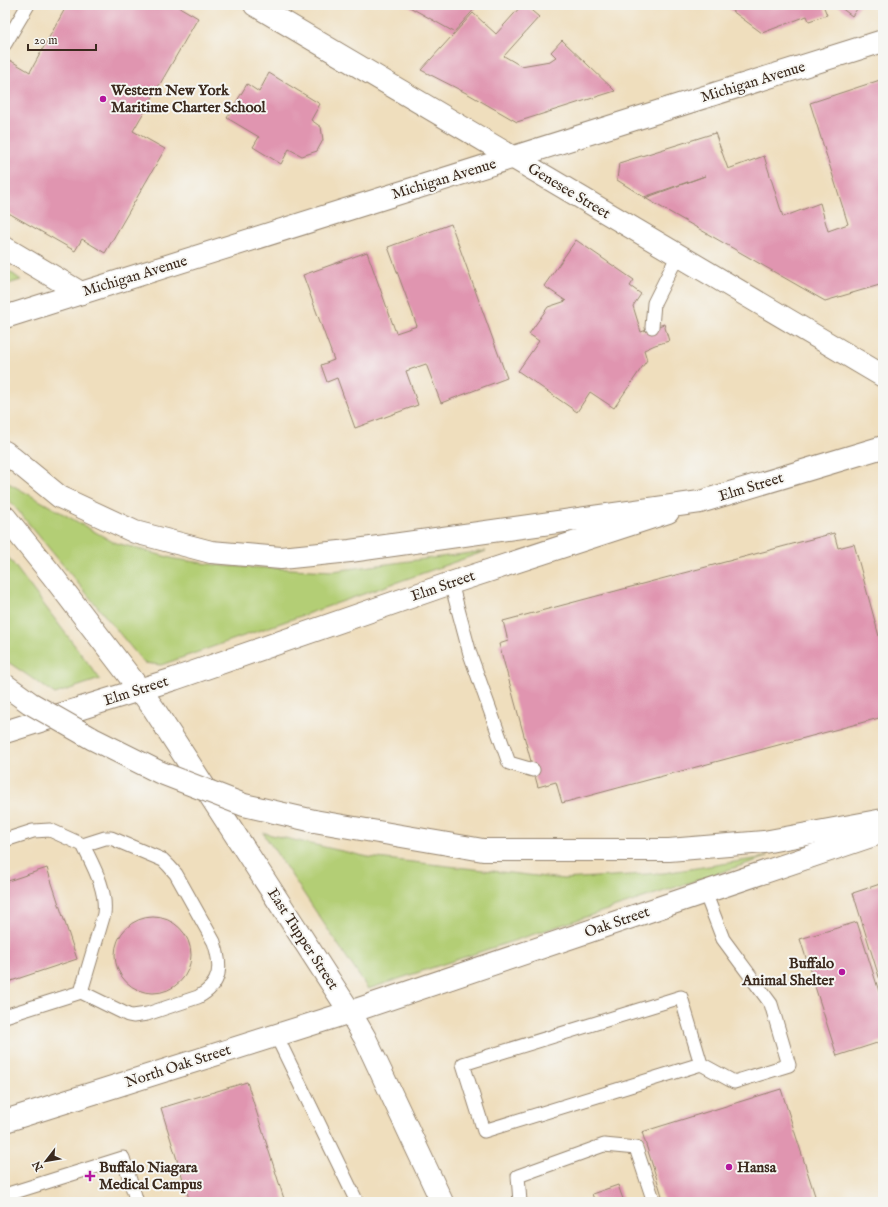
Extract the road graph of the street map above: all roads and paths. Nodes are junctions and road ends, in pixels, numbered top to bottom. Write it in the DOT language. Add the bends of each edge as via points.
graph roads {
  1 [pos="28,5"];
  2 [pos="255,5"];
  3 [pos="883,41"];
  4 [pos="5,44"];
  5 [pos="514,158"];
  6 [pos="5,248"];
  7 [pos="678,255"];
  8 [pos="81,293"];
  9 [pos="5,317"];
  10 [pos="652,327"];
  11 [pos="883,376"];
  12 [pos="883,447"];
  13 [pos="5,452"];
  14 [pos="700,502"];
  15 [pos="5,517"];
  16 [pos="451,582"];
  17 [pos="5,685"];
  18 [pos="140,690"];
  19 [pos="5,732"];
  20 [pos="533,770"];
  21 [pos="883,820"];
  22 [pos="883,832"];
  23 [pos="5,840"];
  24 [pos="83,845"];
  25 [pos="705,892"];
  26 [pos="81,992"];
  27 [pos="350,1012"];
  28 [pos="5,1016"];
  29 [pos="276,1035"];
  30 [pos="701,1064"];
  31 [pos="5,1121"];
  32 [pos="5,1195"];
  33 [pos="138,1202"];
  34 [pos="357,1202"];
  35 [pos="442,1202"];
  36 [pos="520,1202"];
  37 [pos="654,1202"];
  1 -- 4 [label="lane"];
  2 -- 5 [label="main road, Genesee Street"];
  3 -- 5 [label="main road, Michigan Avenue"];
  5 -- 7 [label="main road, Genesee Street"];
  5 -- 8 [label="main road, Michigan Avenue"];
  6 -- 8 [label="main road"];
  7 -- 10 [label="lane" via="654,303"];
  7 -- 11 [label="main road, Genesee Street"];
  8 -- 9 [label="main road, Michigan Avenue"];
  12 -- 14 [label="main road, Elm Street"];
  13 -- 14 [label="main road" via="60,497 135,532 211,552 281,558 350,551"];
  14 -- 16 [label="main road, Elm Street"];
  15 -- 18 [label="main road, East Tupper Street"];
  16 -- 18 [label="main road, Elm Street"];
  16 -- 20 [label="lane" via="470,654 509,763"];
  17 -- 21 [label="main road, bridge" via="30,703 93,740 159,772 244,805 314,821 483,850 669,850 764,842"];
  18 -- 19 [label="main road, Elm Street"];
  18 -- 27 [label="main road, East Tupper Street"];
  22 -- 25 [label="main road, Oak Street"];
  23 -- 24 [label="lane" via="33,831 50,830"];
  24 -- 26 [label="lane" via="101,885 105,906"];
  24 -- 26 [label="lane" via="111,838 163,860 176,874 214,942 220,966 218,977 206,993 140,1016 128,1015"];
  25 -- 27 [label="main road, Oak Street"];
  25 -- 30 [label="lane" via="723,939 771,1004 789,1065 734,1082"];
  26 -- 28 [label="lane"];
  27 -- 29 [label="main road, North Oak Street"];
  27 -- 35 [label="main road, East Tupper Street" via="365,1038"];
  29 -- 31 [label="main road, North Oak Street"];
  29 -- 34 [label="lane"];
  30 -- 30 [label="lane" via="484,1131 463,1064 680,997"];
  32 -- 33 [label="lane" via="123,1158"];
  36 -- 37 [label="lane" via="518,1176 604,1145 636,1148"];
}
